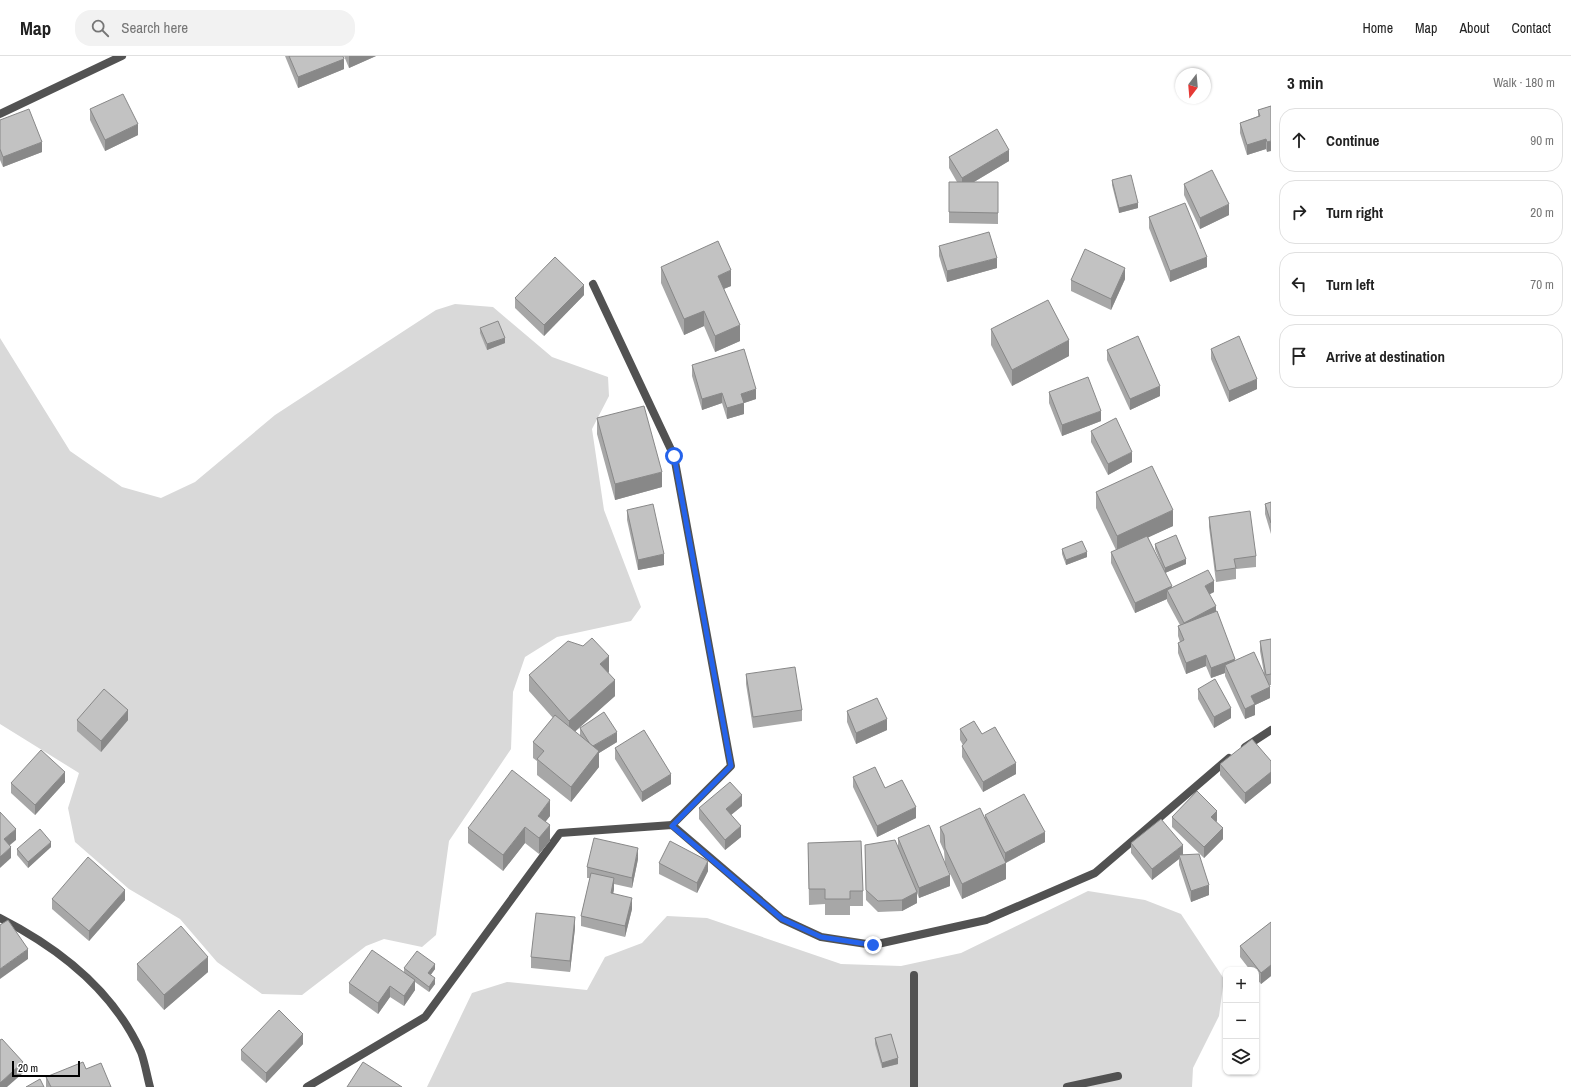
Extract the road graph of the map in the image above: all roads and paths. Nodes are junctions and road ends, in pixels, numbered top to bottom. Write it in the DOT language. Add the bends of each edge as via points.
graph roads {
  1 [pos="122,56"];
  2 [pos="0,114"];
  3 [pos="593,284"];
  4 [pos="1271,730"];
  5 [pos="672,826"];
  6 [pos="0,918"];
  7 [pos="914,975"];
  8 [pos="1118,1076"];
  9 [pos="150,1087"];
  10 [pos="307,1087"];
  11 [pos="914,1087"];
  12 [pos="1067,1087"];
  1 -- 2 [label="street"];
  3 -- 5 [label="street" via="674,456 731,766"];
  4 -- 5 [label="street" via="1231,757 1095,873 986,920 873,945 821,937 782,919"];
  5 -- 10 [label="street" via="560,833 425,1017"];
  6 -- 9 [label="street" via="23,930 75,965 103,994 128,1027 141,1053"];
  7 -- 11 [label="street"];
  8 -- 12 [label="street"];
}
